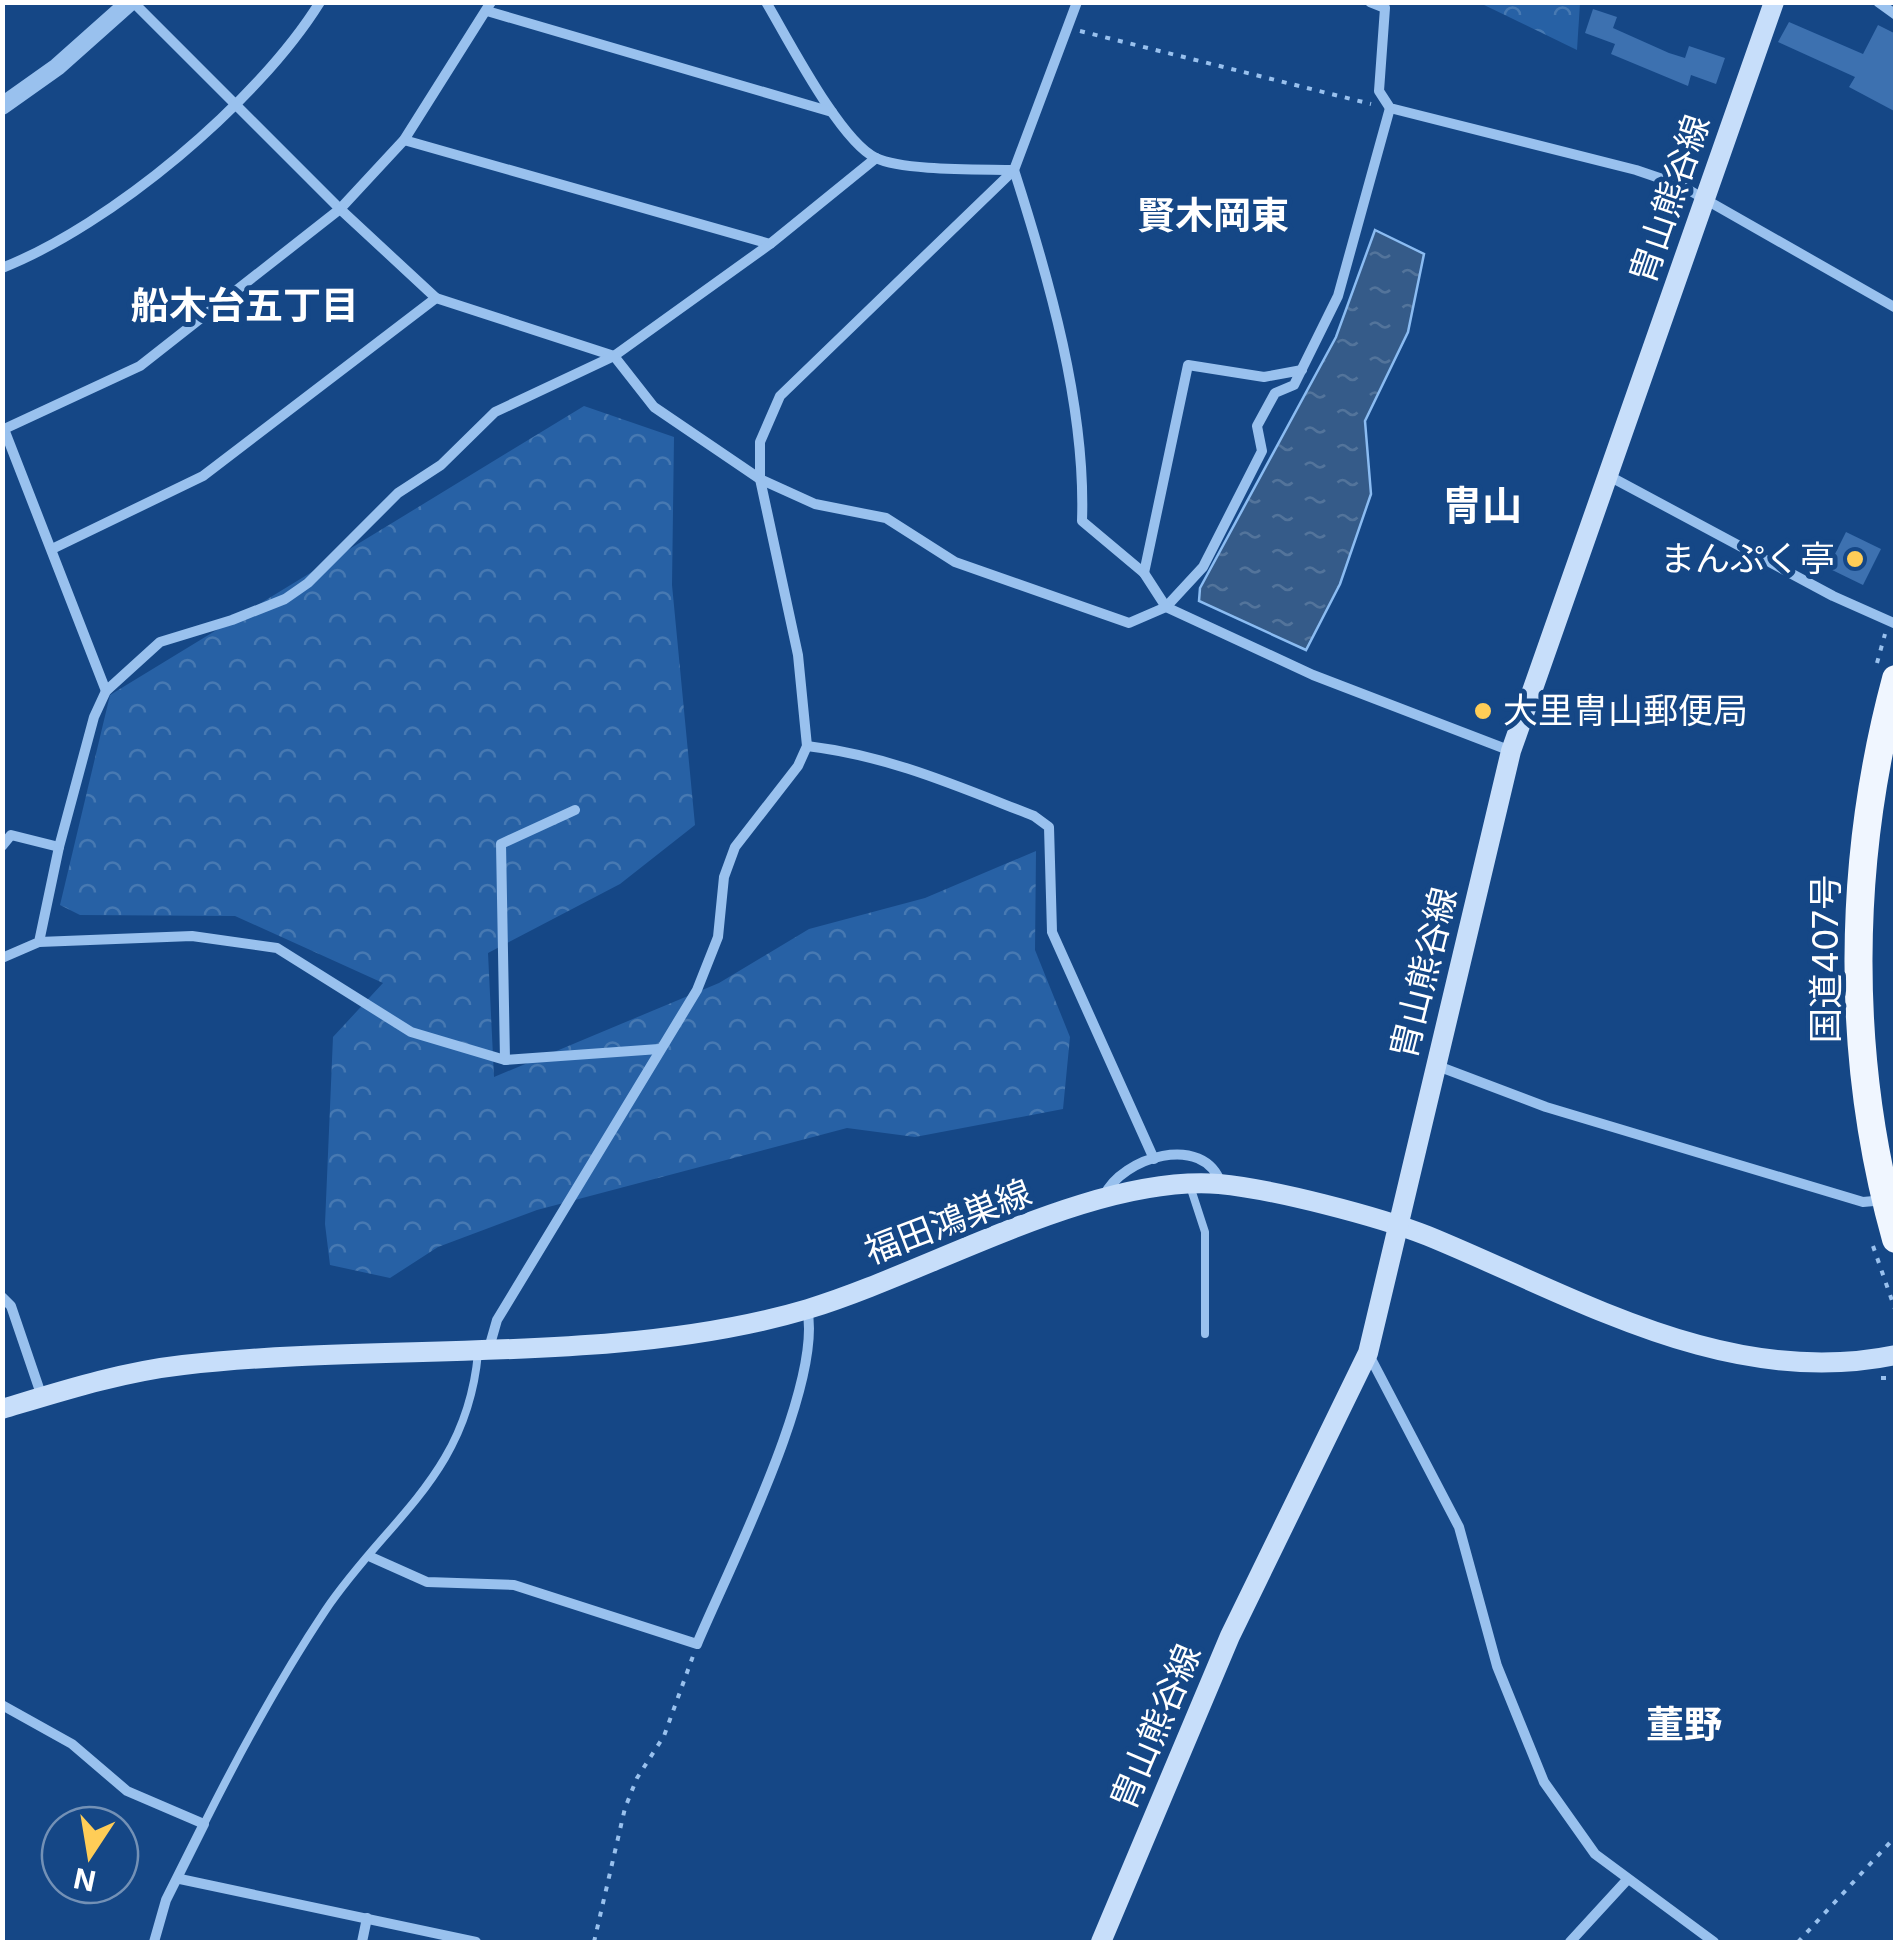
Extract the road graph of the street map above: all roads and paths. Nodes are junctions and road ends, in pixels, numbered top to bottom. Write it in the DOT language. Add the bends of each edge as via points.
graph roads {
  1 [pos="132,2"];
  2 [pos="320,2"];
  3 [pos="766,2"];
  4 [pos="1077,2"];
  5 [pos="1370,2"];
  6 [pos="1774,2"];
  7 [pos="1878,2"];
  8 [pos="489,7"];
  9 [pos="1896,16"];
  10 [pos="1070,28"];
  11 [pos="2,106"];
  12 [pos="237,108"];
  13 [pos="1390,108"];
  14 [pos="832,112"];
  15 [pos="404,140"];
  16 [pos="876,158"];
  17 [pos="1014,170"];
  18 [pos="1703,196"];
  19 [pos="340,209"];
  20 [pos="770,244"];
  21 [pos="2,268"];
  22 [pos="436,298"];
  23 [pos="1896,308"];
  24 [pos="614,356"];
  25 [pos="1302,370"];
  26 [pos="3,430"];
  27 [pos="1609,476"];
  28 [pos="760,479"];
  29 [pos="52,549"];
  30 [pos="1144,573"];
  31 [pos="1166,608"];
  32 [pos="1896,624"];
  33 [pos="1896,680"];
  34 [pos="106,690"];
  35 [pos="808,746"];
  36 [pos="1512,751"];
  37 [pos="575,810"];
  38 [pos="2,846"];
  39 [pos="59,847"];
  40 [pos="39,942"];
  41 [pos="2,958"];
  42 [pos="660,1049"];
  43 [pos="504,1060"];
  44 [pos="1435,1066"];
  45 [pos="1154,1158"];
  46 [pos="1190,1184"];
  47 [pos="1221,1184"];
  48 [pos="1102,1200"];
  49 [pos="1887,1220"];
  50 [pos="1397,1225"];
  51 [pos="2,1297"];
  52 [pos="807,1310"];
  53 [pos="1896,1312"];
  54 [pos="1205,1334"];
  55 [pos="484,1348"];
  56 [pos="1368,1353"];
  57 [pos="1896,1355"];
  58 [pos="42,1397"];
  59 [pos="2,1409"];
  60 [pos="370,1558"];
  61 [pos="697,1644"];
  62 [pos="2,1705"];
  63 [pos="204,1824"];
  64 [pos="1896,1836"];
  65 [pos="180,1879"];
  66 [pos="1626,1881"];
  67 [pos="368,1918"];
  68 [pos="154,1942"];
  69 [pos="362,1942"];
  70 [pos="476,1942"];
  71 [pos="594,1942"];
  72 [pos="1102,1942"];
  73 [pos="1570,1942"];
  74 [pos="1714,1942"];
  75 [pos="1798,1942"];
  1 -- 11 [label="street"];
  1 -- 12 [label="street"];
  2 -- 12 [label="street"];
  3 -- 14 [label="street"];
  4 -- 10 [label="street"];
  5 -- 13 [label="street" via="1385,8 1379,90"];
  6 -- 18 [label="main road, 胄山熊谷線"];
  7 -- 9 [label="street"];
  8 -- 14 [label="street"];
  8 -- 15 [label="street"];
  10 -- 13 [label="path"];
  10 -- 17 [label="street"];
  12 -- 19 [label="street"];
  12 -- 21 [label="street" via="44,252"];
  13 -- 18 [label="street" via="1636,170"];
  13 -- 25 [label="street" via="1338,296"];
  14 -- 16 [label="street"];
  15 -- 19 [label="street"];
  15 -- 20 [label="street"];
  16 -- 17 [label="street"];
  16 -- 20 [label="street"];
  17 -- 28 [label="street" via="780,396 760,442"];
  17 -- 30 [label="street" via="1041,254 1084,463 1082,521"];
  18 -- 23 [label="street"];
  18 -- 27 [label="main road, 胄山熊谷線"];
  19 -- 22 [label="street"];
  19 -- 26 [label="street" via="140,366"];
  20 -- 24 [label="street"];
  22 -- 24 [label="street"];
  22 -- 29 [label="street" via="202,476"];
  24 -- 28 [label="street" via="654,407"];
  24 -- 34 [label="street" via="495,412 284,599 160,642"];
  25 -- 30 [label="street" via="1264,376 1188,365"];
  25 -- 31 [label="street" via="1294,385 1275,392 1257,426 1262,451 1203,567"];
  26 -- 29 [label="street"];
  27 -- 32 [label="street"];
  27 -- 36 [label="main road, 胄山熊谷線"];
  28 -- 31 [label="street" via="814,504 886,518 955,562 1129,623"];
  28 -- 35 [label="street" via="798,655"];
  29 -- 34 [label="street"];
  30 -- 31 [label="street"];
  31 -- 36 [label="street" via="1313,676"];
  33 -- 49 [label="highway, 国道407号" via="1864,844 1858,961 1864,1065"];
  34 -- 39 [label="street"];
  35 -- 42 [label="street" via="735,847 724,877 718,937 698,990"];
  35 -- 45 [label="street" via="907,766 1049,827 1052,932"];
  36 -- 44 [label="main road, 胄山熊谷線"];
  37 -- 43 [label="street" via="501,844"];
  38 -- 39 [label="street" via="10,835"];
  39 -- 40 [label="street"];
  40 -- 41 [label="street"];
  40 -- 43 [label="street" via="192,936 278,948 411,1032"];
  42 -- 43 [label="street"];
  42 -- 55 [label="street"];
  44 -- 49 [label="street" via="1546,1107 1864,1202"];
  44 -- 50 [label="main road, 胄山熊谷線"];
  45 -- 47 [label="street" via="1178,1152 1203,1158"];
  45 -- 48 [label="street" via="1115,1179"];
  46 -- 47 [label="main road, 福田鴻巣線"];
  46 -- 48 [label="main road, 福田鴻巣線"];
  46 -- 54 [label="lane" via="1205,1232"];
  47 -- 50 [label="main road, 福田鴻巣線"];
  48 -- 52 [label="main road, 福田鴻巣線"];
  49 -- 53 [label="path"];
  50 -- 56 [label="main road, 胄山熊谷線"];
  50 -- 57 [label="main road, 福田鴻巣線" via="1673,1340 1785,1360"];
  51 -- 58 [label="street"];
  52 -- 55 [label="main road, 福田鴻巣線" via="688,1333"];
  52 -- 61 [label="street" via="809,1336 788,1424"];
  55 -- 58 [label="main road, 福田鴻巣線" via="184,1364"];
  55 -- 60 [label="lane" via="458,1437"];
  56 -- 66 [label="street" via="1460,1527 1497,1666 1544,1782 1571,1825"];
  56 -- 72 [label="main road, 胄山熊谷線" via="1230,1636"];
  58 -- 59 [label="main road, 福田鴻巣線"];
  60 -- 61 [label="street" via="427,1582 514,1585"];
  60 -- 63 [label="lane" via="274,1686"];
  61 -- 71 [label="path" via="664,1736 625,1808"];
  62 -- 63 [label="street" via="72,1744 126,1791"];
  63 -- 65 [label="street"];
  64 -- 75 [label="path"];
  65 -- 67 [label="street"];
  65 -- 68 [label="street"];
  66 -- 73 [label="street"];
  66 -- 74 [label="street"];
  67 -- 69 [label="street"];
  67 -- 70 [label="street"];
}
